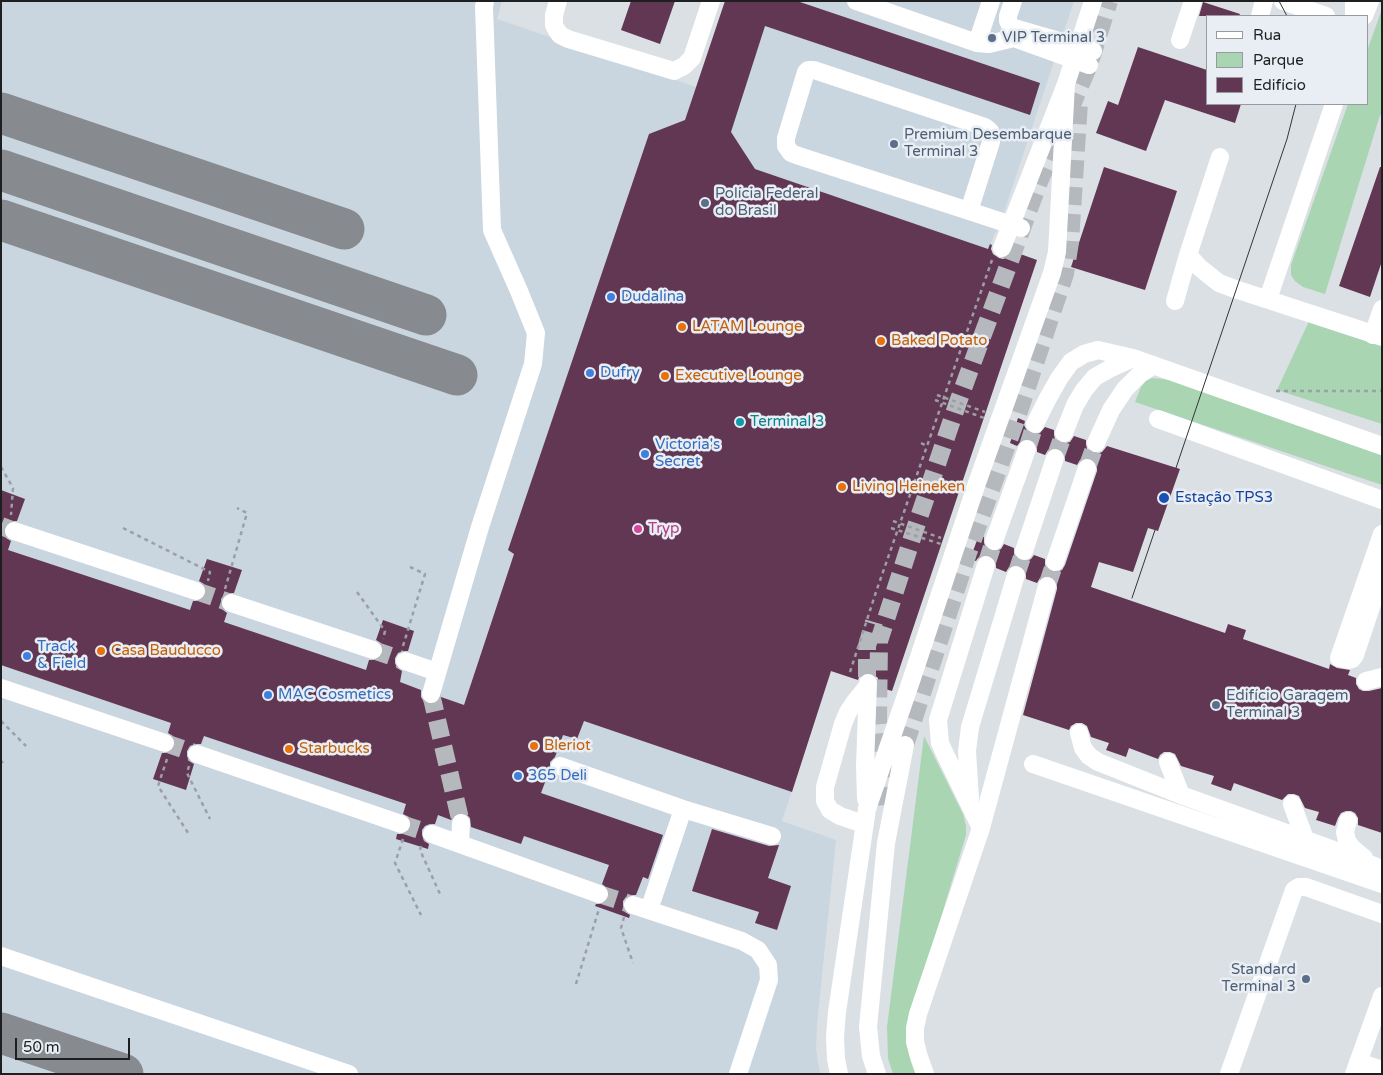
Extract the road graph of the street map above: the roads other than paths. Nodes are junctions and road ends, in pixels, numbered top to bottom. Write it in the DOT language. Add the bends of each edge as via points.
graph roads {
  1 [pos="485,1"];
  2 [pos="558,1"];
  3 [pos="711,1"];
  4 [pos="856,1"];
  5 [pos="992,1"];
  6 [pos="1013,1"];
  7 [pos="1093,1"];
  8 [pos="1194,1"];
  9 [pos="1264,1"];
  10 [pos="1282,1"];
  11 [pos="1354,1"];
  12 [pos="1370,1"];
  13 [pos="1260,15"];
  14 [pos="1323,15"];
  15 [pos="1354,15"];
  16 [pos="1364,15"];
  17 [pos="1180,40"];
  18 [pos="977,43"];
  19 [pos="1066,84"];
  20 [pos="1334,105"];
  21 [pos="1220,156"];
  22 [pos="969,211"];
  23 [pos="1021,228"];
  24 [pos="997,254"];
  25 [pos="1188,255"];
  26 [pos="1268,299"];
  27 [pos="1175,301"];
  28 [pos="1382,309"];
  29 [pos="1378,336"];
  30 [pos="1133,358"];
  31 [pos="1154,365"];
  32 [pos="1158,419"];
  33 [pos="1035,424"];
  34 [pos="1064,433"];
  35 [pos="1096,443"];
  36 [pos="1382,446"];
  37 [pos="1027,449"];
  38 [pos="1055,458"];
  39 [pos="1087,468"];
  40 [pos="1382,500"];
  41 [pos="12,526"];
  42 [pos="1382,534"];
  43 [pos="994,541"];
  44 [pos="1024,551"];
  45 [pos="1055,562"];
  46 [pos="986,565"];
  47 [pos="1382,574"];
  48 [pos="1016,576"];
  49 [pos="1047,586"];
  50 [pos="201,589"];
  51 [pos="228,597"];
  52 [pos="377,648"];
  53 [pos="403,655"];
  54 [pos="437,672"];
  55 [pos="1,688"];
  56 [pos="431,694"];
  57 [pos="1079,733"];
  58 [pos="905,745"];
  59 [pos="166,748"];
  60 [pos="194,757"];
  61 [pos="1168,762"];
  62 [pos="1033,764"];
  63 [pos="560,766"];
  64 [pos="1181,794"];
  65 [pos="1292,804"];
  66 [pos="886,805"];
  67 [pos="971,807"];
  68 [pos="683,808"];
  69 [pos="865,817"];
  70 [pos="1348,821"];
  71 [pos="461,823"];
  72 [pos="980,828"];
  73 [pos="402,829"];
  74 [pos="772,836"];
  75 [pos="427,838"];
  76 [pos="1305,840"];
  77 [pos="886,843"];
  78 [pos="460,844"];
  79 [pos="1381,874"];
  80 [pos="600,899"];
  81 [pos="1382,914"];
  82 [pos="1,956"];
  83 [pos="1382,996"];
  84 [pos="1356,1068"];
  85 [pos="1382,1070"];
  86 [pos="349,1074"];
  87 [pos="738,1074"];
  88 [pos="839,1074"];
  89 [pos="877,1074"];
  90 [pos="926,1074"];
  91 [pos="1229,1074"];
  1 -- 54 [label="street" via="492,230 536,333 533,364"];
  2 -- 3 [label="street" via="554,25 560,35 674,71 692,58"];
  4 -- 18 [label="street"];
  5 -- 18 [label="street"];
  6 -- 18 [label="street" via="1008,21 1014,28 1091,58 1014,38 989,44"];
  7 -- 19 [label="street"];
  8 -- 17 [label="street"];
  9 -- 13 [label="street"];
  10 -- 14 [label="street"];
  11 -- 15 [label="street"];
  12 -- 16 [label="street"];
  19 -- 24 [label="street"];
  19 -- 69 [label="street" via="1058,252 953,545"];
  20 -- 26 [label="street"];
  21 -- 25 [label="street"];
  22 -- 22 [label="street" via="991,142 990,131 814,70 806,72 786,138 786,146 791,152"];
  22 -- 23 [label="street"];
  25 -- 26 [label="street" via="1219,283"];
  25 -- 27 [label="street"];
  26 -- 29 [label="street"];
  28 -- 29 [label="street"];
  30 -- 31 [label="street"];
  30 -- 33 [label="street" via="1098,350 1071,362"];
  30 -- 34 [label="street" via="1095,377 1075,405"];
  31 -- 35 [label="street" via="1126,389 1111,410"];
  31 -- 36 [label="street"];
  32 -- 40 [label="street"];
  37 -- 43 [label="street"];
  38 -- 44 [label="street"];
  39 -- 45 [label="street"];
  41 -- 50 [label="street"];
  42 -- 47 [label="street" via="1339,658 1349,660 1355,655"];
  46 -- 67 [label="street" via="938,720 940,743"];
  48 -- 67 [label="street" via="970,728 967,751"];
  49 -- 72 [label="street"];
  51 -- 52 [label="street"];
  53 -- 54 [label="street"];
  54 -- 56 [label="street"];
  55 -- 59 [label="street"];
  57 -- 64 [label="street" via="1083,748 1098,762"];
  58 -- 77 [label="street"];
  60 -- 73 [label="street"];
  61 -- 64 [label="street"];
  62 -- 79 [label="street"];
  63 -- 68 [label="street"];
  64 -- 76 [label="street"];
  65 -- 76 [label="street"];
  66 -- 77 [label="street"];
  67 -- 72 [label="street"];
  68 -- 74 [label="street"];
  68 -- 87 [label="street" via="636,909 742,941 758,950 768,965 769,980"];
  69 -- 69 [label="street" via="865,766 868,685 848,712 824,794 830,810 840,816"];
  69 -- 88 [label="street" via="837,1012 835,1037"];
  70 -- 79 [label="street" via="1346,841"];
  71 -- 78 [label="street"];
  72 -- 90 [label="street" via="918,1014 915,1042"];
  75 -- 78 [label="street"];
  76 -- 79 [label="street"];
  77 -- 89 [label="street" via="868,1027 871,1056"];
  78 -- 80 [label="street"];
  81 -- 91 [label="street" via="1306,887 1294,890"];
  82 -- 86 [label="street"];
  83 -- 84 [label="street"];
  84 -- 85 [label="street"];
}
